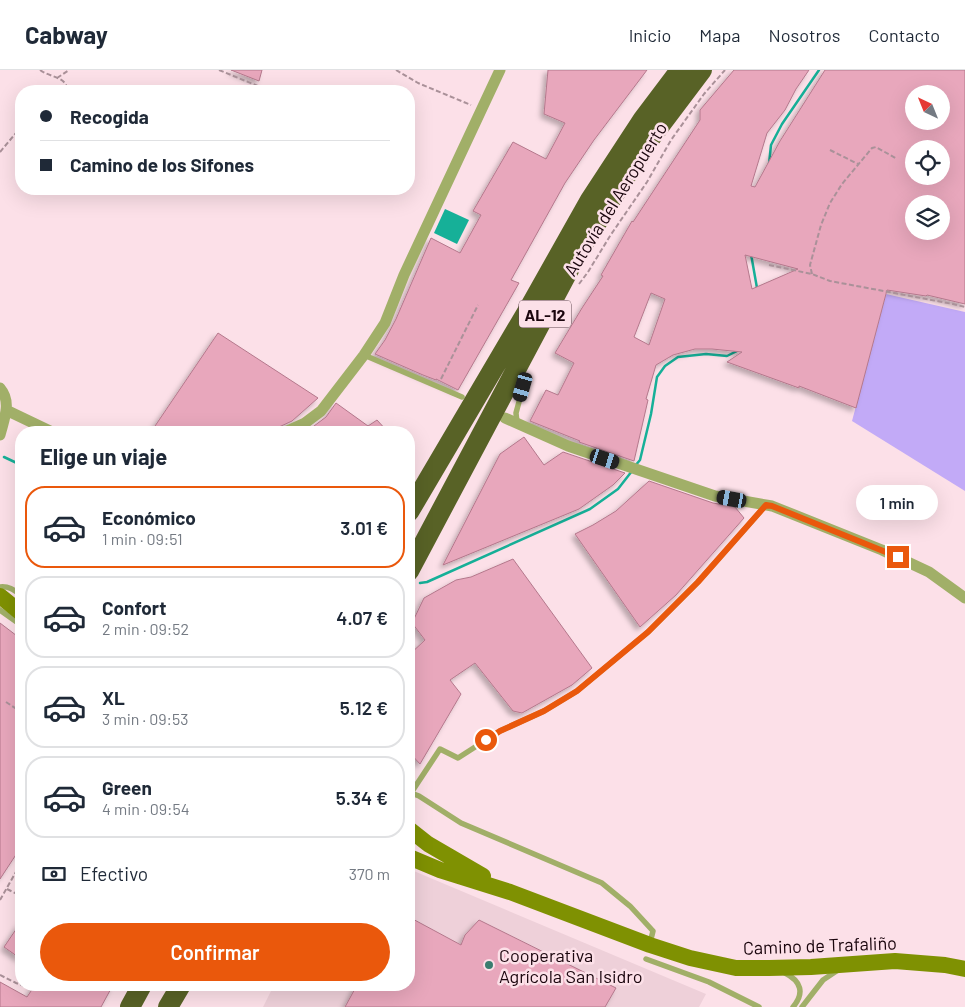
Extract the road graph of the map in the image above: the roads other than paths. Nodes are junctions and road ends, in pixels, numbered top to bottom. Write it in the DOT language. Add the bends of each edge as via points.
graph roads {
  1 [pos="500,70"];
  2 [pos="680,70"];
  3 [pos="702,70"];
  4 [pos="364,356"];
  5 [pos="523,387"];
  6 [pos="0,388"];
  7 [pos="462,397"];
  8 [pos="6,410"];
  9 [pos="505,418"];
  10 [pos="517,423"];
  11 [pos="39,426"];
  12 [pos="298,426"];
  13 [pos="0,436"];
  14 [pos="415,502"];
  15 [pos="766,505"];
  16 [pos="415,560"];
  17 [pos="0,586"];
  18 [pos="15,590"];
  19 [pos="0,596"];
  20 [pos="965,598"];
  21 [pos="15,608"];
  22 [pos="0,610"];
  23 [pos="15,621"];
  24 [pos="415,786"];
  25 [pos="415,794"];
  26 [pos="415,834"];
  27 [pos="415,860"];
  28 [pos="415,865"];
  29 [pos="440,870"];
  30 [pos="510,892"];
  31 [pos="648,952"];
  32 [pos="861,964"];
  33 [pos="769,968"];
  34 [pos="965,970"];
  35 [pos="139,991"];
  36 [pos="177,991"];
  37 [pos="130,1007"];
  38 [pos="168,1007"];
  39 [pos="759,1007"];
  40 [pos="793,1007"];
  41 [pos="802,1007"];
  1 -- 4 [label="street" via="404,275 385,323"];
  2 -- 14 [label="highway, Autovía del Aeropuerto / AL-12" via="643,119 590,200"];
  3 -- 16 [label="highway, Autovía del Aeropuerto / AL-12" via="650,139 579,252"];
  4 -- 7 [label="lane"];
  4 -- 12 [label="street" via="321,411"];
  5 -- 10 [label="lane" via="516,413"];
  6 -- 8 [label="street" via="7,403"];
  8 -- 11 [label="street"];
  8 -- 13 [label="street"];
  9 -- 10 [label="street"];
  10 -- 15 [label="street" via="568,446 715,496"];
  15 -- 20 [label="street" via="882,550 929,572"];
  15 -- 24 [label="lane" via="698,582 648,632 577,691 544,711 500,731 458,758 440,748"];
  17 -- 18 [label="lane"];
  19 -- 21 [label="street"];
  22 -- 23 [label="lane"];
  25 -- 31 [label="lane" via="461,823 602,883 653,930"];
  26 -- 30 [label="street"];
  27 -- 29 [label="street"];
  28 -- 29 [label="street"];
  29 -- 30 [label="street"];
  30 -- 31 [label="street, Camino de Trafaliño"];
  31 -- 33 [label="street, Camino de Trafaliño" via="736,968"];
  31 -- 39 [label="lane"];
  32 -- 33 [label="street, Camino de Trafaliño"];
  32 -- 34 [label="street, Camino de Trafaliño" via="895,961"];
  32 -- 41 [label="lane" via="836,971 823,980"];
  33 -- 40 [label="lane" via="792,976 798,983 798,1002"];
  35 -- 37 [label="highway"];
  36 -- 38 [label="highway"];
}
